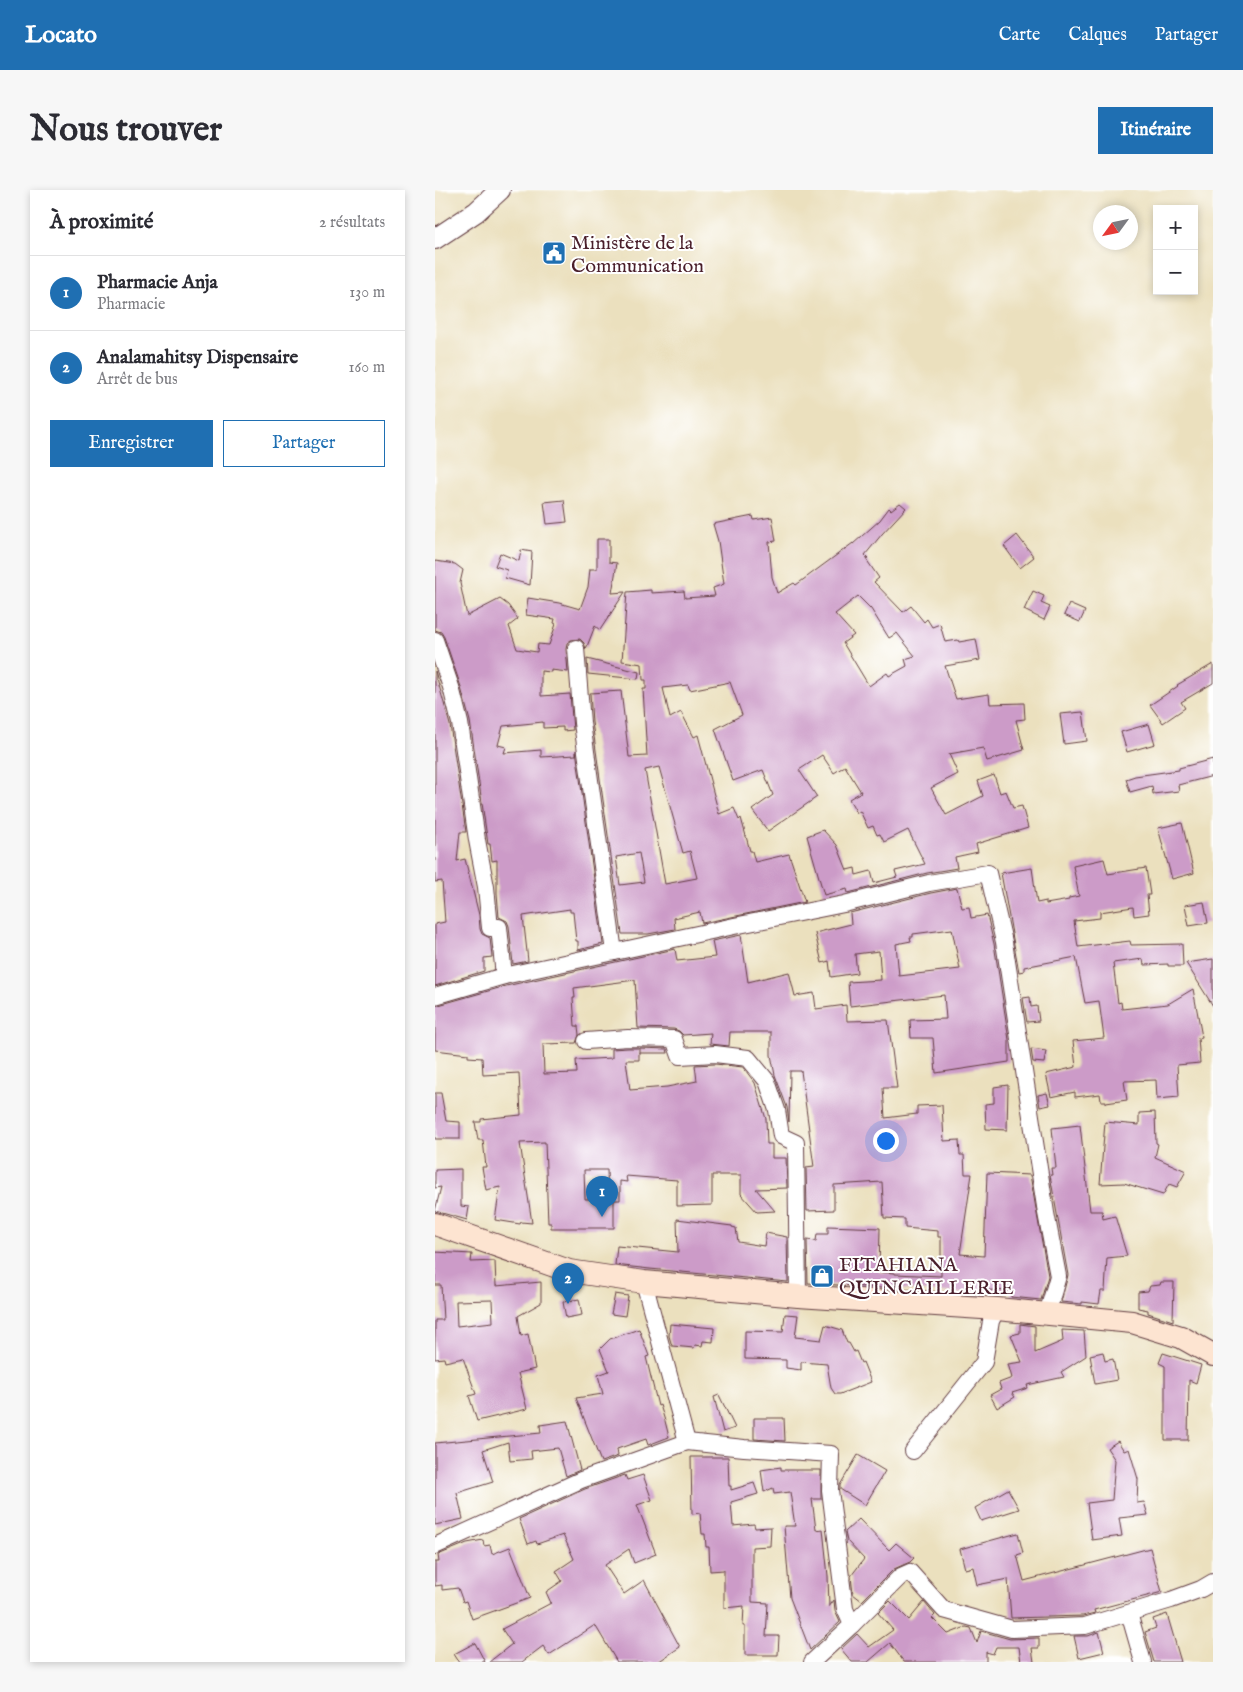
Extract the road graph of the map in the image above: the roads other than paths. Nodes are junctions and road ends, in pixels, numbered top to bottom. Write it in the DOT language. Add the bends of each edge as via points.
graph roads {
  1 [pos="499,190"];
  2 [pos="435,239"];
  3 [pos="435,640"];
  4 [pos="576,648"];
  5 [pos="614,952"];
  6 [pos="505,976"];
  7 [pos="435,996"];
  8 [pos="586,1041"];
  9 [pos="435,1224"];
  10 [pos="644,1282"];
  11 [pos="798,1296"];
  12 [pos="997,1308"];
  13 [pos="1047,1314"];
  14 [pos="1213,1355"];
  15 [pos="687,1442"];
  16 [pos="913,1451"];
  17 [pos="435,1546"];
  18 [pos="1213,1582"];
  19 [pos="1129,1613"];
  20 [pos="852,1625"];
  21 [pos="813,1662"];
  22 [pos="1143,1662"];
  1 -- 2 [label="street" via="475,212"];
  3 -- 6 [label="street" via="460,723 487,887 490,928 499,927"];
  4 -- 5 [label="street" via="582,723"];
  5 -- 6 [label="street"];
  5 -- 13 [label="street" via="988,873 1004,942 1058,1276"];
  6 -- 7 [label="street"];
  8 -- 11 [label="street" via="674,1039 681,1056 715,1054 748,1058 767,1081 777,1110 781,1136 796,1144"];
  9 -- 10 [label="main road" via="569,1271"];
  10 -- 11 [label="main road"];
  10 -- 15 [label="street"];
  11 -- 12 [label="main road"];
  12 -- 13 [label="main road"];
  12 -- 16 [label="street" via="991,1321 984,1362"];
  13 -- 14 [label="main road" via="1132,1322 1181,1337"];
  15 -- 17 [label="street" via="581,1480"];
  15 -- 20 [label="street" via="831,1454 830,1490 845,1609"];
  18 -- 19 [label="street" via="1179,1598"];
  19 -- 20 [label="street" via="1085,1626 1012,1630 944,1610 910,1572 901,1576"];
  19 -- 22 [label="street"];
  20 -- 21 [label="street"];
}
